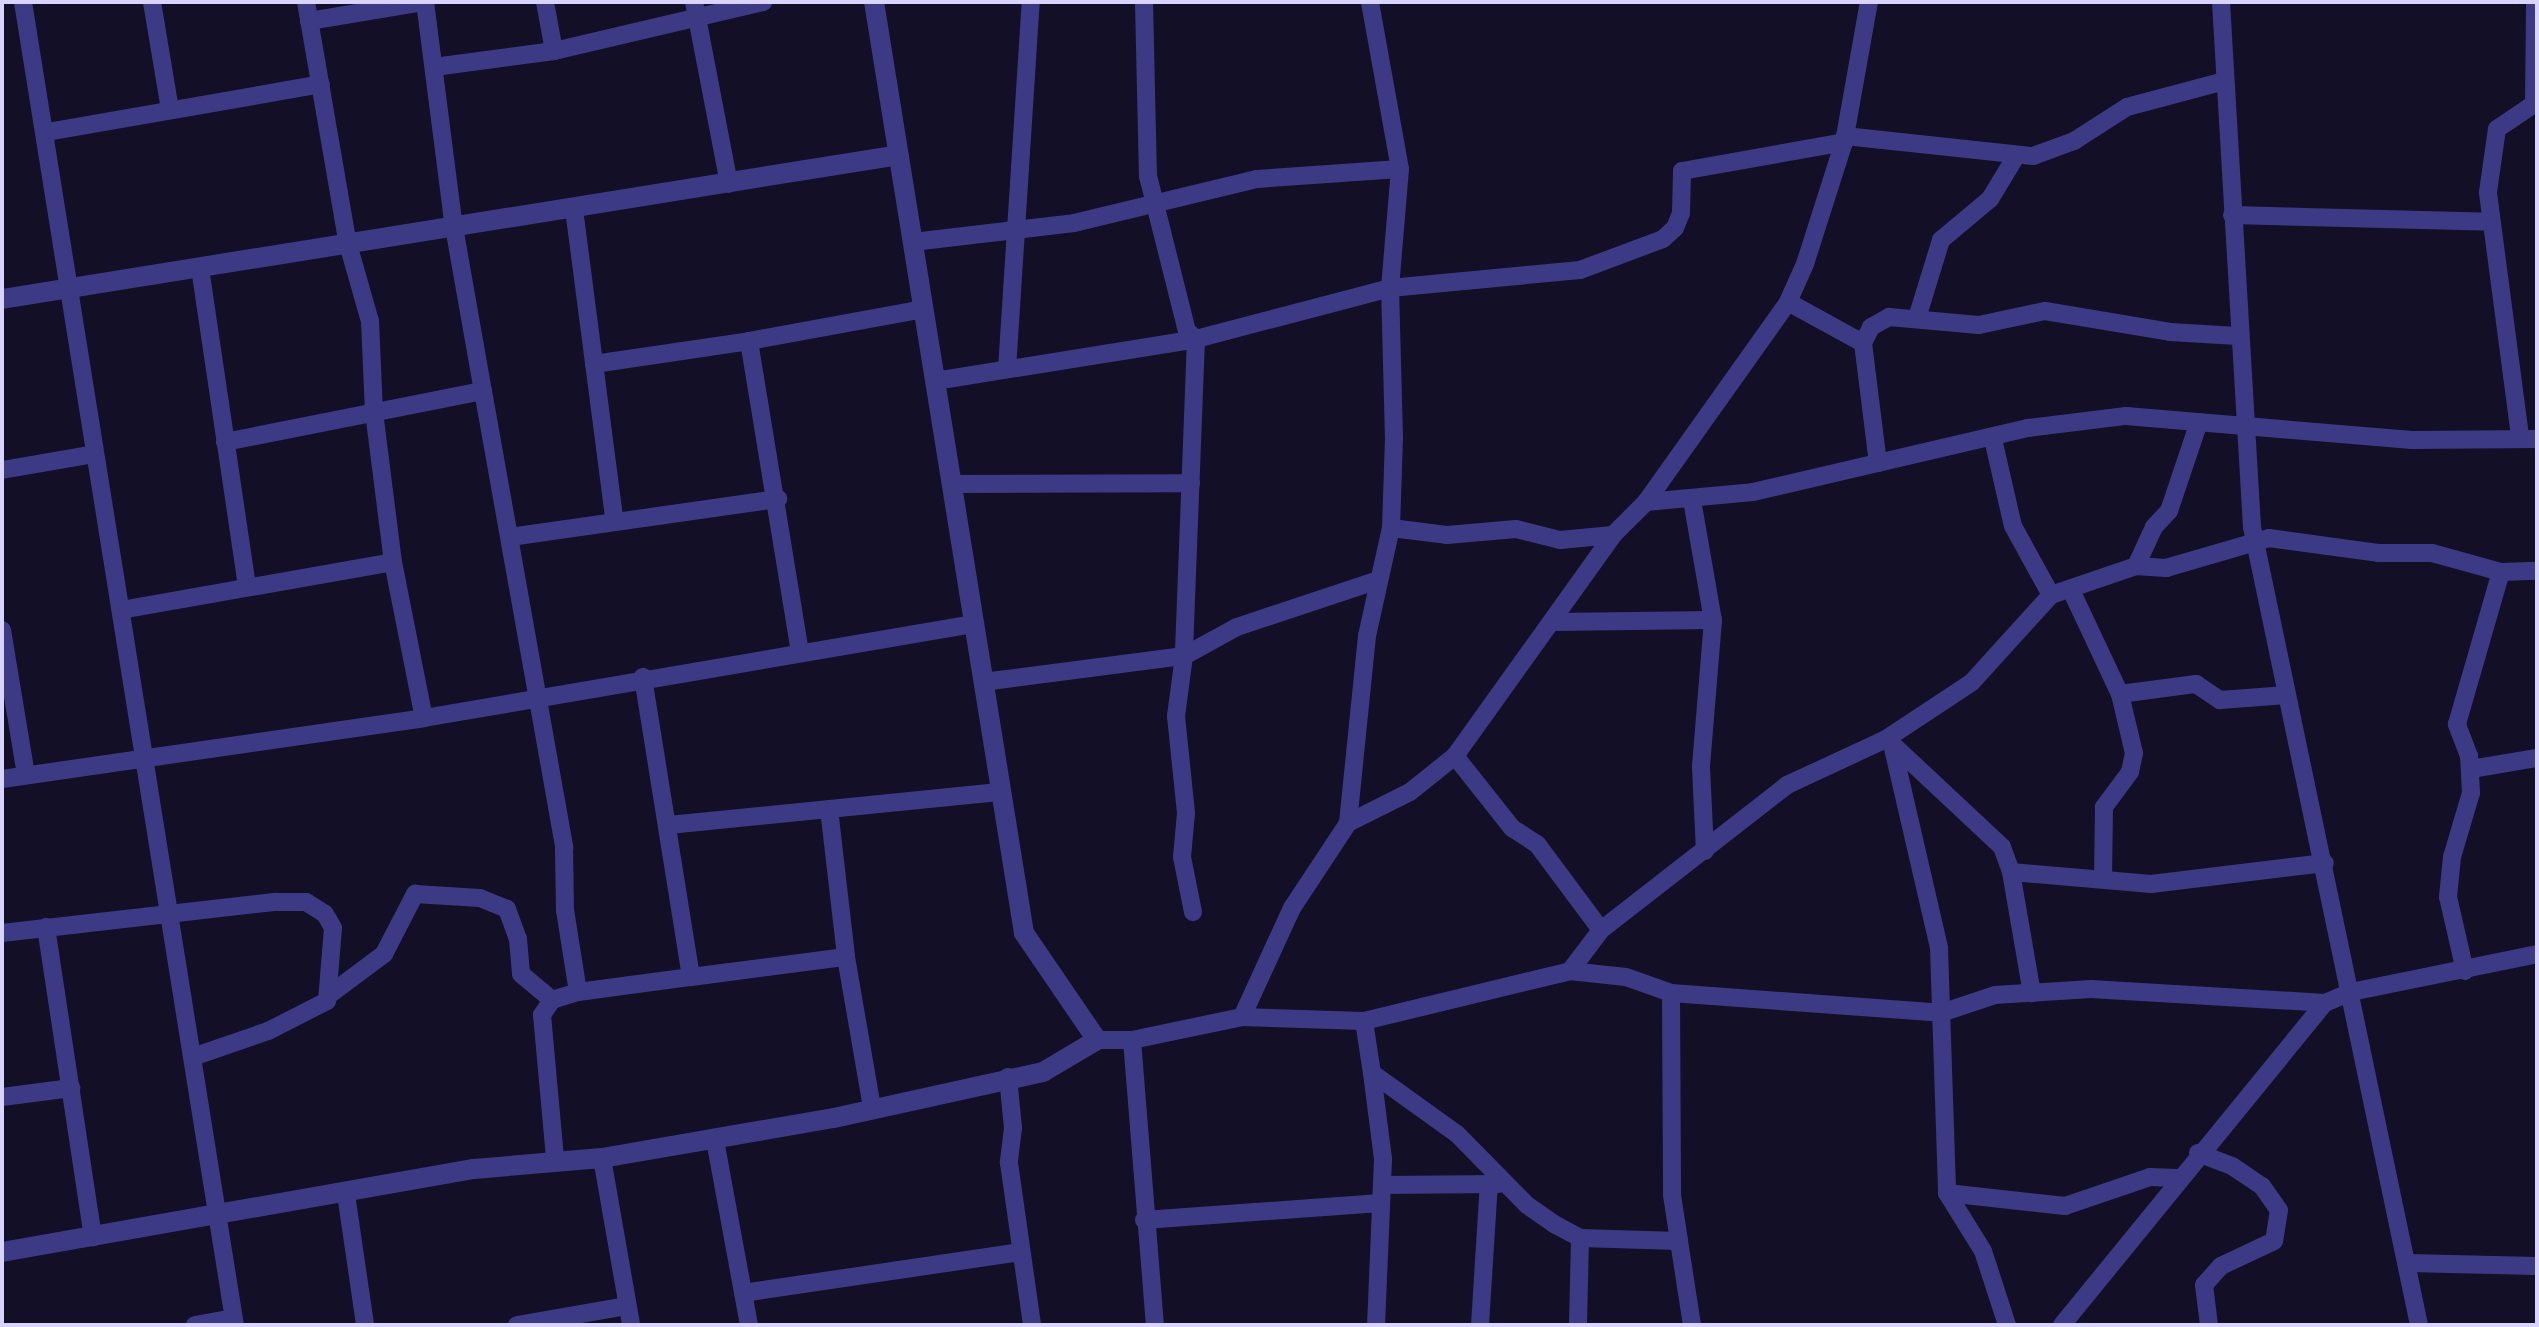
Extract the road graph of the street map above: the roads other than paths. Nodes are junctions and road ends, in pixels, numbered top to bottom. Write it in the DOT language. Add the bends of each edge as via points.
graph roads {
  1 [pos="23,2"];
  2 [pos="152,2"];
  3 [pos="424,2"];
  4 [pos="545,2"];
  5 [pos="763,2"];
  6 [pos="874,2"];
  7 [pos="1031,2"];
  8 [pos="1144,2"];
  9 [pos="1370,2"];
  10 [pos="1869,2"];
  11 [pos="2221,2"];
  12 [pos="2535,2"];
  13 [pos="695,9"];
  14 [pos="307,11"];
  15 [pos="554,51"];
  16 [pos="434,67"];
  17 [pos="2225,81"];
  18 [pos="321,84"];
  19 [pos="170,109"];
  20 [pos="47,132"];
  21 [pos="1845,139"];
  22 [pos="899,155"];
  23 [pos="2016,156"];
  24 [pos="1400,169"];
  25 [pos="729,184"];
  26 [pos="1154,201"];
  27 [pos="574,209"];
  28 [pos="2232,215"];
  29 [pos="2491,222"];
  30 [pos="454,227"];
  31 [pos="1014,230"];
  32 [pos="913,242"];
  33 [pos="348,244"];
  34 [pos="200,268"];
  35 [pos="1390,288"];
  36 [pos="70,289"];
  37 [pos="2,299"];
  38 [pos="1788,302"];
  39 [pos="923,309"];
  40 [pos="1917,318"];
  41 [pos="2238,336"];
  42 [pos="1196,339"];
  43 [pos="749,341"];
  44 [pos="1863,343"];
  45 [pos="594,364"];
  46 [pos="1007,369"];
  47 [pos="935,381"];
  48 [pos="483,391"];
  49 [pos="374,412"];
  50 [pos="2199,422"];
  51 [pos="2243,425"];
  52 [pos="2529,438"];
  53 [pos="1993,439"];
  54 [pos="225,442"];
  55 [pos="95,454"];
  56 [pos="1878,463"];
  57 [pos="2,470"];
  58 [pos="1191,483"];
  59 [pos="951,484"];
  60 [pos="778,499"];
  61 [pos="1692,500"];
  62 [pos="1646,502"];
  63 [pos="614,519"];
  64 [pos="1391,528"];
  65 [pos="1613,535"];
  66 [pos="510,537"];
  67 [pos="2256,544"];
  68 [pos="393,562"];
  69 [pos="2136,566"];
  70 [pos="2537,571"];
  71 [pos="2501,572"];
  72 [pos="1375,581"];
  73 [pos="247,586"];
  74 [pos="2071,590"];
  75 [pos="2051,595"];
  76 [pos="121,610"];
  77 [pos="1713,620"];
  78 [pos="1552,622"];
  79 [pos="974,624"];
  80 [pos="2,630"];
  81 [pos="800,651"];
  82 [pos="1184,656"];
  83 [pos="643,677"];
  84 [pos="983,682"];
  85 [pos="2120,694"];
  86 [pos="2287,695"];
  87 [pos="536,697"];
  88 [pos="424,718"];
  89 [pos="1889,742"];
  90 [pos="144,755"];
  91 [pos="1455,756"];
  92 [pos="2537,758"];
  93 [pos="2471,769"];
  94 [pos="26,775"];
  95 [pos="2,779"];
  96 [pos="1001,792"];
  97 [pos="829,809"];
  98 [pos="1348,823"];
  99 [pos="669,825"];
  100 [pos="1705,851"];
  101 [pos="2325,863"];
  102 [pos="2011,872"];
  103 [pos="2103,879"];
  104 [pos="169,911"];
  105 [pos="1193,912"];
  106 [pos="46,927"];
  107 [pos="1601,930"];
  108 [pos="2,933"];
  109 [pos="2537,954"];
  110 [pos="846,957"];
  111 [pos="1570,971"];
  112 [pos="2465,971"];
  113 [pos="691,977"];
  114 [pos="578,992"];
  115 [pos="2351,992"];
  116 [pos="1671,993"];
  117 [pos="2032,993"];
  118 [pos="329,995"];
  119 [pos="552,1000"];
  120 [pos="2325,1003"];
  121 [pos="1941,1013"];
  122 [pos="1242,1017"];
  123 [pos="1364,1021"];
  124 [pos="1097,1040"];
  125 [pos="1132,1040"];
  126 [pos="193,1057"];
  127 [pos="1372,1073"];
  128 [pos="1008,1077"];
  129 [pos="71,1088"];
  130 [pos="2,1097"];
  131 [pos="872,1108"];
  132 [pos="715,1140"];
  133 [pos="2198,1153"];
  134 [pos="602,1158"];
  135 [pos="555,1159"];
  136 [pos="2177,1178"];
  137 [pos="1497,1184"];
  138 [pos="1947,1193"];
  139 [pos="346,1194"];
  140 [pos="1381,1194"];
  141 [pos="220,1216"];
  142 [pos="1144,1220"];
  143 [pos="93,1237"];
  144 [pos="1580,1238"];
  145 [pos="1679,1241"];
  146 [pos="2,1252"];
  147 [pos="1020,1252"];
  148 [pos="2407,1263"];
  149 [pos="2537,1266"];
  150 [pos="743,1293"];
  151 [pos="627,1306"];
  152 [pos="234,1322"];
  153 [pos="195,1325"];
  154 [pos="365,1325"];
  155 [pos="518,1325"];
  156 [pos="631,1325"];
  157 [pos="749,1325"];
  158 [pos="1032,1325"];
  159 [pos="1155,1325"];
  160 [pos="1376,1325"];
  161 [pos="1480,1325"];
  162 [pos="1578,1325"];
  163 [pos="1692,1325"];
  164 [pos="2007,1325"];
  165 [pos="2062,1325"];
  166 [pos="2209,1325"];
  167 [pos="2419,1325"];
  1 -- 20 [label="street"];
  2 -- 19 [label="street"];
  3 -- 14 [label="street"];
  3 -- 16 [label="street"];
  4 -- 15 [label="street"];
  5 -- 13 [label="street"];
  6 -- 22 [label="street"];
  7 -- 31 [label="street"];
  8 -- 26 [label="street" via="1144,147"];
  9 -- 24 [label="street"];
  10 -- 21 [label="street"];
  11 -- 17 [label="street"];
  12 -- 29 [label="street" via="2534,104 2497,129 2488,192"];
  13 -- 15 [label="street"];
  13 -- 25 [label="street"];
  14 -- 18 [label="street"];
  15 -- 16 [label="street"];
  16 -- 30 [label="street"];
  17 -- 23 [label="street" via="2163,94 2105,118 2059,148"];
  17 -- 28 [label="street"];
  18 -- 19 [label="street"];
  18 -- 33 [label="street"];
  19 -- 20 [label="street"];
  20 -- 36 [label="street"];
  21 -- 23 [label="street"];
  21 -- 35 [label="street" via="1682,171 1681,213 1675,228 1663,239 1594,267"];
  21 -- 38 [label="street" via="1818,231"];
  22 -- 25 [label="street"];
  22 -- 32 [label="street"];
  23 -- 40 [label="street" via="1990,199 1941,240"];
  24 -- 26 [label="street" via="1257,179"];
  24 -- 35 [label="street"];
  25 -- 27 [label="street"];
  26 -- 31 [label="street" via="1074,223"];
  26 -- 42 [label="street" via="1187,331"];
  27 -- 30 [label="street"];
  27 -- 45 [label="street"];
  28 -- 29 [label="street"];
  28 -- 41 [label="street"];
  29 -- 52 [label="street"];
  30 -- 33 [label="street"];
  30 -- 48 [label="street"];
  31 -- 32 [label="street"];
  31 -- 46 [label="street"];
  32 -- 39 [label="street"];
  33 -- 34 [label="street"];
  33 -- 49 [label="street" via="370,321"];
  34 -- 36 [label="street"];
  34 -- 54 [label="street"];
  35 -- 42 [label="street"];
  35 -- 64 [label="street"];
  36 -- 37 [label="street"];
  36 -- 55 [label="street"];
  38 -- 44 [label="street"];
  38 -- 62 [label="street"];
  39 -- 43 [label="street"];
  39 -- 47 [label="street"];
  40 -- 41 [label="street" via="1994,324 2066,311 2170,332"];
  40 -- 44 [label="street" via="1879,321"];
  41 -- 51 [label="street"];
  42 -- 46 [label="street"];
  42 -- 58 [label="street"];
  43 -- 45 [label="street"];
  43 -- 60 [label="street"];
  44 -- 56 [label="street"];
  45 -- 63 [label="street"];
  46 -- 47 [label="street"];
  47 -- 59 [label="street"];
  48 -- 49 [label="street"];
  48 -- 66 [label="street"];
  49 -- 54 [label="street"];
  49 -- 68 [label="street"];
  50 -- 51 [label="street"];
  50 -- 53 [label="street" via="2126,416 2072,420"];
  50 -- 69 [label="street" via="2169,511 2154,527"];
  51 -- 52 [label="street" via="2412,440"];
  51 -- 67 [label="street"];
  53 -- 56 [label="street"];
  53 -- 75 [label="street" via="2013,526"];
  54 -- 73 [label="street"];
  55 -- 57 [label="street"];
  55 -- 76 [label="street"];
  56 -- 61 [label="street" via="1753,492"];
  58 -- 59 [label="street"];
  58 -- 82 [label="street"];
  59 -- 79 [label="street"];
  60 -- 63 [label="street"];
  60 -- 81 [label="street"];
  61 -- 62 [label="street"];
  61 -- 77 [label="street" via="1696,548"];
  62 -- 65 [label="street"];
  63 -- 66 [label="street"];
  64 -- 65 [label="street" via="1447,535 1516,529 1560,540"];
  64 -- 72 [label="street"];
  65 -- 78 [label="street"];
  66 -- 87 [label="street"];
  67 -- 69 [label="street" via="2166,568"];
  67 -- 71 [label="street" via="2285,538 2378,553 2432,553"];
  67 -- 86 [label="street"];
  68 -- 73 [label="street"];
  68 -- 88 [label="street"];
  69 -- 74 [label="street"];
  70 -- 71 [label="street"];
  71 -- 93 [label="street" via="2457,724"];
  72 -- 82 [label="street" via="1237,627"];
  72 -- 98 [label="street"];
  73 -- 76 [label="street"];
  74 -- 75 [label="street"];
  74 -- 85 [label="street"];
  75 -- 89 [label="street" via="1972,682"];
  76 -- 90 [label="street"];
  77 -- 78 [label="street"];
  77 -- 100 [label="street" via="1701,767"];
  78 -- 91 [label="street"];
  79 -- 81 [label="street"];
  79 -- 84 [label="street"];
  80 -- 94 [label="street"];
  81 -- 83 [label="street"];
  82 -- 84 [label="street"];
  82 -- 105 [label="street" via="1176,716 1186,823 1182,857"];
  83 -- 87 [label="street"];
  83 -- 99 [label="street"];
  84 -- 96 [label="street"];
  85 -- 86 [label="street" via="2196,684 2220,700"];
  85 -- 103 [label="street" via="2130,724 2133,765 2104,807"];
  86 -- 101 [label="street"];
  87 -- 88 [label="street"];
  87 -- 114 [label="street" via="564,848 565,910"];
  88 -- 90 [label="street"];
  89 -- 100 [label="street" via="1787,785"];
  89 -- 102 [label="street" via="2002,847"];
  89 -- 121 [label="street" via="1939,948"];
  90 -- 94 [label="street"];
  90 -- 104 [label="street"];
  91 -- 98 [label="street" via="1410,792"];
  91 -- 107 [label="street" via="1512,828 1537,844"];
  92 -- 93 [label="street"];
  93 -- 112 [label="street" via="2449,886"];
  94 -- 95 [label="street"];
  96 -- 97 [label="street"];
  96 -- 124 [label="street" via="1024,933"];
  97 -- 99 [label="street"];
  97 -- 110 [label="street"];
  98 -- 122 [label="street" via="1292,908"];
  99 -- 113 [label="street"];
  100 -- 107 [label="street"];
  101 -- 103 [label="street" via="2187,882"];
  101 -- 115 [label="street"];
  102 -- 103 [label="street"];
  102 -- 117 [label="street"];
  104 -- 106 [label="street"];
  104 -- 118 [label="street" via="306,902 325,914 333,928"];
  104 -- 126 [label="street"];
  106 -- 108 [label="street"];
  106 -- 129 [label="street"];
  107 -- 111 [label="street"];
  109 -- 112 [label="street"];
  110 -- 113 [label="street"];
  110 -- 131 [label="street"];
  111 -- 116 [label="street" via="1626,977"];
  111 -- 123 [label="street"];
  112 -- 115 [label="street"];
  113 -- 114 [label="street"];
  114 -- 119 [label="street"];
  115 -- 120 [label="street"];
  115 -- 148 [label="street"];
  116 -- 121 [label="street"];
  116 -- 145 [label="street" via="1672,1195"];
  117 -- 120 [label="street" via="2091,989"];
  117 -- 121 [label="street" via="1995,995"];
  118 -- 119 [label="street" via="384,954 415,894 480,898 507,909 518,939 521,974"];
  118 -- 126 [label="street" via="327,1001 268,1031"];
  119 -- 135 [label="street" via="542,1015"];
  120 -- 133 [label="street"];
  121 -- 138 [label="street"];
  122 -- 123 [label="street"];
  122 -- 125 [label="street"];
  123 -- 127 [label="street"];
  124 -- 125 [label="street"];
  124 -- 128 [label="street" via="1043,1072"];
  125 -- 142 [label="street"];
  126 -- 141 [label="street"];
  127 -- 137 [label="street" via="1457,1134"];
  127 -- 140 [label="street"];
  128 -- 131 [label="street"];
  128 -- 147 [label="street" via="1013,1128 1009,1163"];
  129 -- 130 [label="street"];
  129 -- 143 [label="street"];
  131 -- 132 [label="street"];
  132 -- 134 [label="street"];
  132 -- 150 [label="street"];
  133 -- 136 [label="street"];
  133 -- 166 [label="street" via="2232,1166 2262,1186 2279,1210 2274,1241 2221,1266 2204,1285"];
  134 -- 135 [label="street"];
  134 -- 151 [label="street"];
  135 -- 139 [label="street"];
  136 -- 138 [label="street" via="2150,1177 2065,1206"];
  136 -- 165 [label="street"];
  137 -- 140 [label="street"];
  137 -- 144 [label="street"];
  137 -- 161 [label="street"];
  138 -- 164 [label="street" via="1983,1251"];
  139 -- 141 [label="street"];
  139 -- 154 [label="street"];
  140 -- 142 [label="street"];
  140 -- 160 [label="street"];
  141 -- 143 [label="street"];
  141 -- 152 [label="street"];
  142 -- 159 [label="street"];
  143 -- 146 [label="street"];
  144 -- 145 [label="street"];
  144 -- 162 [label="street"];
  145 -- 163 [label="street"];
  147 -- 150 [label="street"];
  147 -- 158 [label="street"];
  148 -- 149 [label="street"];
  148 -- 167 [label="street"];
  150 -- 157 [label="street"];
  151 -- 155 [label="street"];
  151 -- 156 [label="street"];
  152 -- 153 [label="street"];
}
